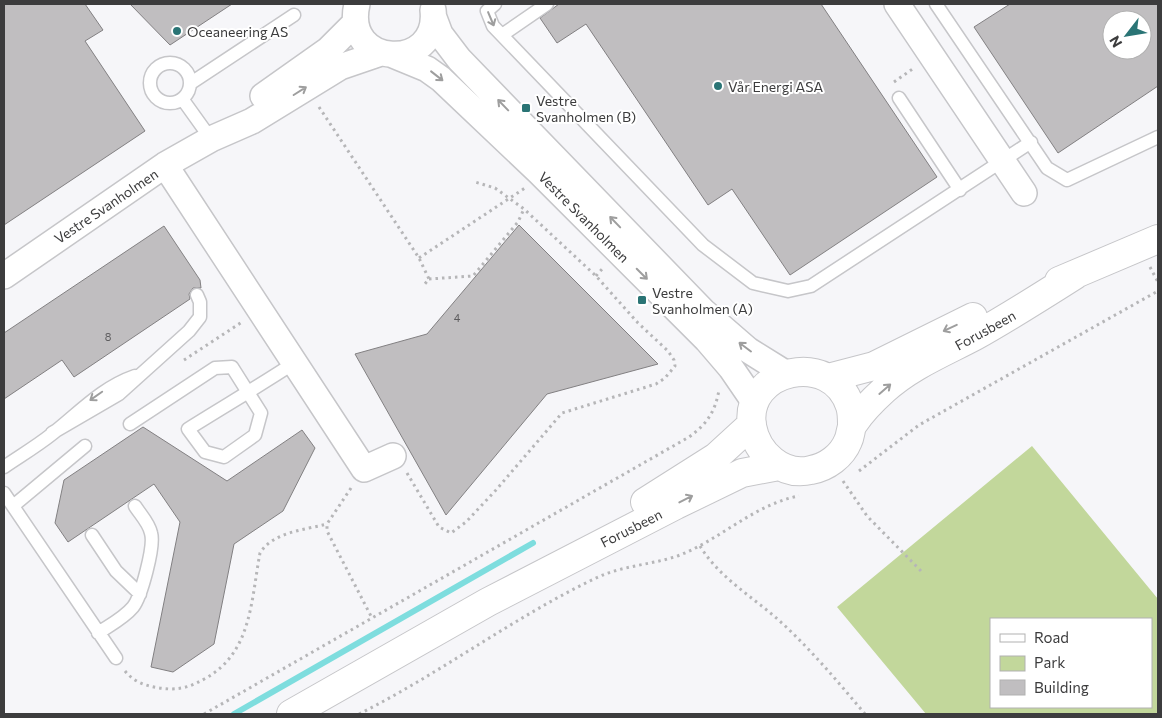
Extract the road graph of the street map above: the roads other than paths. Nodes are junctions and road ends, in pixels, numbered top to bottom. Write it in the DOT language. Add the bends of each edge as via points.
graph roads {
  1 [pos="495,4"];
  2 [pos="547,4"];
  3 [pos="936,4"];
  4 [pos="900,5"];
  5 [pos="436,10"];
  6 [pos="355,11"];
  7 [pos="294,14"];
  8 [pos="502,35"];
  9 [pos="387,54"];
  10 [pos="191,83"];
  11 [pos="899,98"];
  12 [pos="183,100"];
  13 [pos="1158,137"];
  14 [pos="211,139"];
  15 [pos="1031,142"];
  16 [pos="1002,161"];
  17 [pos="165,165"];
  18 [pos="960,190"];
  19 [pos="1024,193"];
  20 [pos="1158,239"];
  21 [pos="1075,275"];
  22 [pos="4,276"];
  23 [pos="197,295"];
  24 [pos="294,363"];
  25 [pos="785,374"];
  26 [pos="828,378"];
  27 [pos="248,392"];
  28 [pos="753,413"];
  29 [pos="130,424"];
  30 [pos="852,425"];
  31 [pos="84,446"];
  32 [pos="393,456"];
  33 [pos="779,466"];
  34 [pos="4,467"];
  35 [pos="4,493"];
  36 [pos="13,506"];
  37 [pos="135,506"];
  38 [pos="92,534"];
  39 [pos="140,594"];
  40 [pos="488,602"];
  41 [pos="98,633"];
  42 [pos="116,658"];
  43 [pos="291,714"];
  1 -- 8 [label="lane, one-way" via="487,11 493,26"];
  2 -- 8 [label="lane"];
  3 -- 15 [label="lane"];
  4 -- 16 [label="street"];
  5 -- 9 [label="street" via="432,30 425,41 405,54"];
  25 -- 5 [label="street, Vestre Svanholmen, one-way" via="748,350 703,310 459,59 440,34"];
  6 -- 9 [label="street" via="360,36 369,46"];
  6 -- 14 [label="street, Vestre Svanholmen" via="328,50 244,109"];
  7 -- 10 [label="lane"];
  8 -- 18 [label="lane" via="703,246 754,283 788,291 811,286"];
  14 -- 9 [label="street, Vestre Svanholmen, one-way" via="252,120 340,67"];
  9 -- 28 [label="street, Vestre Svanholmen, one-way" via="428,69 481,116 707,340 732,368"];
  10 -- 12 [label="lane"];
  10 -- 12 [label="lane" via="188,72 178,64 166,63 155,69 150,80 152,92 160,101 172,104"];
  11 -- 18 [label="lane"];
  12 -- 14 [label="lane"];
  13 -- 15 [label="lane" via="1066,180 1047,168"];
  14 -- 17 [label="street, Vestre Svanholmen"];
  15 -- 16 [label="lane"];
  16 -- 18 [label="lane"];
  16 -- 19 [label="street"];
  17 -- 22 [label="street, Vestre Svanholmen"];
  17 -- 24 [label="street"];
  20 -- 21 [label="main road, Forusbeen"];
  21 -- 26 [label="main road, Forusbeen, one-way" via="974,317 874,366"];
  30 -- 21 [label="main road, Forusbeen, one-way" via="885,389 899,379 1021,310"];
  23 -- 34 [label="lane" via="201,310 196,324 140,374 115,383 91,399 52,433"];
  24 -- 27 [label="lane"];
  24 -- 32 [label="street" via="364,468"];
  25 -- 26 [label="main road" via="814,372"];
  25 -- 28 [label="main road" via="762,390"];
  26 -- 30 [label="main road" via="842,390 850,407"];
  27 -- 27 [label="lane" via="188,429 205,452 224,457 255,435 261,413"];
  27 -- 29 [label="lane" via="232,367 215,368"];
  28 -- 33 [label="main road" via="756,441 765,455"];
  28 -- 40 [label="main road, Forusbeen" via="708,463"];
  30 -- 33 [label="main road" via="843,476"];
  31 -- 36 [label="lane"];
  40 -- 33 [label="main road, Forusbeen, one-way" via="723,481 742,473"];
  35 -- 36 [label="lane"];
  36 -- 41 [label="lane"];
  37 -- 39 [label="lane" via="148,525 152,542"];
  38 -- 39 [label="lane" via="116,571"];
  39 -- 41 [label="lane" via="126,614"];
  40 -- 43 [label="main road, Forusbeen"];
  41 -- 42 [label="lane"];
}
